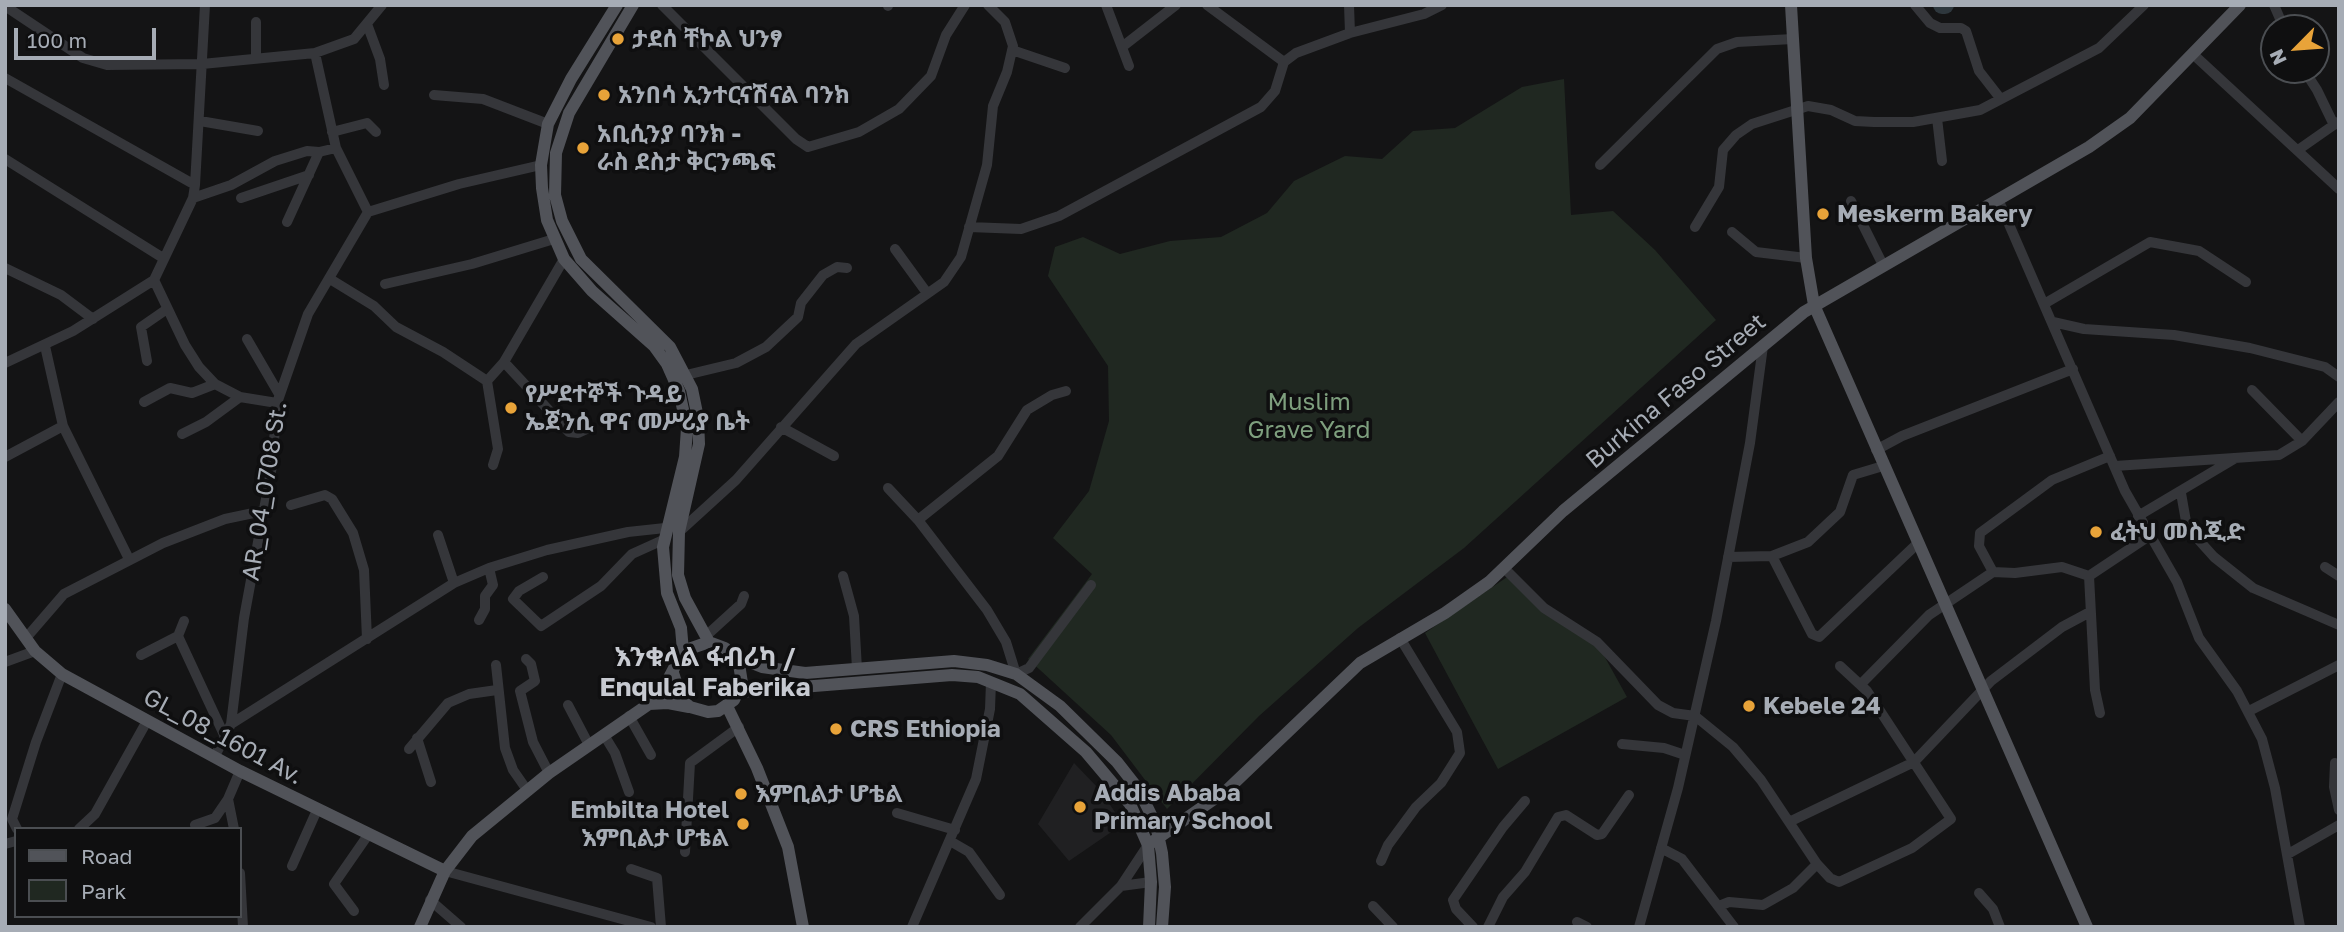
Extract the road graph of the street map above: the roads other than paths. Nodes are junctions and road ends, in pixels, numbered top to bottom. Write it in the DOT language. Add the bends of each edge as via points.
graph roads {
  1 [pos="205,5"];
  2 [pos="382,5"];
  3 [pos="617,5"];
  4 [pos="633,5"];
  5 [pos="662,5"];
  6 [pos="965,5"];
  7 [pos="988,5"];
  8 [pos="1106,5"];
  9 [pos="1176,5"];
  10 [pos="1207,5"];
  11 [pos="1349,5"];
  12 [pos="1442,5"];
  13 [pos="1791,5"];
  14 [pos="1915,5"];
  15 [pos="2144,5"];
  16 [pos="5,6"];
  17 [pos="2231,8"];
  18 [pos="256,22"];
  19 [pos="367,24"];
  20 [pos="1350,33"];
  21 [pos="1793,39"];
  22 [pos="1122,47"];
  23 [pos="1012,50"];
  24 [pos="315,53"];
  25 [pos="2194,55"];
  26 [pos="256,58"];
  27 [pos="1284,62"];
  28 [pos="202,64"];
  29 [pos="1129,66"];
  30 [pos="1065,68"];
  31 [pos="5,78"];
  32 [pos="2313,84"];
  33 [pos="384,85"];
  34 [pos="435,95"];
  35 [pos="2000,98"];
  36 [pos="1797,108"];
  37 [pos="1937,118"];
  38 [pos="200,121"];
  39 [pos="548,124"];
  40 [pos="2336,124"];
  41 [pos="258,131"];
  42 [pos="332,132"];
  43 [pos="376,132"];
  44 [pos="336,148"];
  45 [pos="2298,150"];
  46 [pos="319,152"];
  47 [pos="5,159"];
  48 [pos="1942,161"];
  49 [pos="541,165"];
  50 [pos="1600,165"];
  51 [pos="309,176"];
  52 [pos="195,185"];
  53 [pos="2339,190"];
  54 [pos="193,198"];
  55 [pos="241,198"];
  56 [pos="1998,198"];
  57 [pos="1851,201"];
  58 [pos="368,212"];
  59 [pos="287,222"];
  60 [pos="1695,227"];
  61 [pos="970,228"];
  62 [pos="1732,232"];
  63 [pos="554,239"];
  64 [pos="895,249"];
  65 [pos="163,258"];
  66 [pos="1806,258"];
  67 [pos="564,259"];
  68 [pos="1883,265"];
  69 [pos="5,268"];
  70 [pos="847,268"];
  71 [pos="330,279"];
  72 [pos="154,280"];
  73 [pos="2246,282"];
  74 [pos="385,284"];
  75 [pos="927,293"];
  76 [pos="2045,304"];
  77 [pos="1814,305"];
  78 [pos="167,309"];
  79 [pos="93,319"];
  80 [pos="2053,322"];
  81 [pos="247,339"];
  82 [pos="45,346"];
  83 [pos="1763,346"];
  84 [pos="147,361"];
  85 [pos="504,362"];
  86 [pos="5,363"];
  87 [pos="2073,369"];
  88 [pos="2335,374"];
  89 [pos="686,375"];
  90 [pos="484,381"];
  91 [pos="215,384"];
  92 [pos="2252,390"];
  93 [pos="1066,391"];
  94 [pos="240,397"];
  95 [pos="278,398"];
  96 [pos="144,402"];
  97 [pos="2339,402"];
  98 [pos="63,426"];
  99 [pos="781,427"];
  100 [pos="589,428"];
  101 [pos="182,434"];
  102 [pos="2302,441"];
  103 [pos="1876,450"];
  104 [pos="834,456"];
  105 [pos="2110,456"];
  106 [pos="5,457"];
  107 [pos="2234,459"];
  108 [pos="493,465"];
  109 [pos="1883,466"];
  110 [pos="2115,466"];
  111 [pos="888,488"];
  112 [pos="2181,493"];
  113 [pos="291,505"];
  114 [pos="263,511"];
  115 [pos="2138,516"];
  116 [pos="918,520"];
  117 [pos="679,532"];
  118 [pos="664,534"];
  119 [pos="438,535"];
  120 [pos="2149,536"];
  121 [pos="1918,543"];
  122 [pos="1772,556"];
  123 [pos="1728,557"];
  124 [pos="129,559"];
  125 [pos="2325,567"];
  126 [pos="489,568"];
  127 [pos="1504,568"];
  128 [pos="1993,572"];
  129 [pos="843,576"];
  130 [pos="2089,576"];
  131 [pos="2339,576"];
  132 [pos="543,577"];
  133 [pos="454,583"];
  134 [pos="1091,585"];
  135 [pos="744,596"];
  136 [pos="1944,603"];
  137 [pos="5,609"];
  138 [pos="2090,612"];
  139 [pos="478,620"];
  140 [pos="184,621"];
  141 [pos="2339,625"];
  142 [pos="178,636"];
  143 [pos="26,638"];
  144 [pos="1399,638"];
  145 [pos="368,639"];
  146 [pos="708,639"];
  147 [pos="35,651"];
  148 [pos="683,651"];
  149 [pos="141,655"];
  150 [pos="734,656"];
  151 [pos="526,659"];
  152 [pos="5,662"];
  153 [pos="496,665"];
  154 [pos="2339,665"];
  155 [pos="1840,666"];
  156 [pos="856,669"];
  157 [pos="673,673"];
  158 [pos="62,674"];
  159 [pos="1016,674"];
  160 [pos="991,682"];
  161 [pos="1861,684"];
  162 [pos="1982,689"];
  163 [pos="497,690"];
  164 [pos="739,692"];
  165 [pos="649,704"];
  166 [pos="568,705"];
  167 [pos="727,706"];
  168 [pos="690,707"];
  169 [pos="2249,711"];
  170 [pos="2100,713"];
  171 [pos="629,716"];
  172 [pos="1695,716"];
  173 [pos="147,720"];
  174 [pos="231,724"];
  175 [pos="739,727"];
  176 [pos="604,735"];
  177 [pos="225,737"];
  178 [pos="417,738"];
  179 [pos="1622,744"];
  180 [pos="589,745"];
  181 [pos="409,749"];
  182 [pos="652,755"];
  183 [pos="1685,755"];
  184 [pos="215,756"];
  185 [pos="1914,762"];
  186 [pos="2335,764"];
  187 [pos="240,771"];
  188 [pos="549,773"];
  189 [pos="431,782"];
  190 [pos="527,790"];
  191 [pos="628,792"];
  192 [pos="1629,795"];
  193 [pos="228,799"];
  194 [pos="1525,801"];
  195 [pos="317,810"];
  196 [pos="2339,810"];
  197 [pos="897,813"];
  198 [pos="8,819"];
  199 [pos="1788,822"];
  200 [pos="195,825"];
  201 [pos="2339,825"];
  202 [pos="81,827"];
  203 [pos="233,827"];
  204 [pos="955,830"];
  205 [pos="368,835"];
  206 [pos="1160,838"];
  207 [pos="950,841"];
  208 [pos="1148,845"];
  209 [pos="1661,848"];
  210 [pos="685,852"];
  211 [pos="2288,854"];
  212 [pos="1381,861"];
  213 [pos="1817,864"];
  214 [pos="292,866"];
  215 [pos="631,869"];
  216 [pos="445,871"];
  217 [pos="1152,882"];
  218 [pos="1121,886"];
  219 [pos="1979,893"];
  220 [pos="1000,895"];
  221 [pos="430,900"];
  222 [pos="1373,906"];
  223 [pos="1718,906"];
  224 [pos="242,909"];
  225 [pos="354,911"];
  226 [pos="243,927"];
  227 [pos="420,927"];
  228 [pos="461,927"];
  229 [pos="651,927"];
  230 [pos="661,927"];
  231 [pos="803,927"];
  232 [pos="912,927"];
  233 [pos="1080,927"];
  234 [pos="1149,927"];
  235 [pos="1162,927"];
  236 [pos="1393,927"];
  237 [pos="1473,927"];
  238 [pos="1488,927"];
  239 [pos="1639,927"];
  240 [pos="1734,927"];
  241 [pos="2000,927"];
  242 [pos="2087,927"];
  243 [pos="2300,927"];
  1 -- 28 [label="street"];
  2 -- 19 [label="street"];
  3 -- 39 [label="main road" via="570,79"];
  4 -- 89 [label="main road" via="569,113 556,153 555,195 580,258 652,325"];
  5 -- 6 [label="street" via="808,147 859,132 899,109 931,76 946,34"];
  7 -- 23 [label="street" via="1005,22"];
  8 -- 22 [label="street"];
  9 -- 22 [label="street"];
  10 -- 27 [label="street"];
  11 -- 20 [label="street"];
  12 -- 20 [label="street"];
  13 -- 21 [label="main road"];
  14 -- 35 [label="street" via="1930,23 1966,31 1979,71"];
  15 -- 35 [label="street" via="2099,48"];
  16 -- 28 [label="street" via="94,62"];
  17 -- 25 [label="main road, Burkina Faso Street"];
  18 -- 26 [label="street"];
  19 -- 24 [label="street" via="346,44"];
  19 -- 33 [label="street"];
  20 -- 27 [label="street"];
  21 -- 36 [label="main road"];
  21 -- 50 [label="street" via="1737,42 1717,49"];
  22 -- 29 [label="street"];
  23 -- 30 [label="street"];
  23 -- 61 [label="street" via="993,106 988,155"];
  24 -- 26 [label="street"];
  24 -- 42 [label="street"];
  25 -- 45 [label="street"];
  25 -- 56 [label="main road, Burkina Faso Street" via="2116,129"];
  26 -- 28 [label="street"];
  27 -- 61 [label="street" via="1275,90 1261,107 1094,199 1031,227"];
  28 -- 38 [label="street"];
  31 -- 52 [label="street"];
  32 -- 40 [label="street"];
  34 -- 39 [label="street" via="484,99"];
  35 -- 37 [label="street" via="1980,110"];
  36 -- 37 [label="street" via="1818,106 1855,121"];
  36 -- 60 [label="street" via="1760,120 1723,150 1719,187"];
  36 -- 66 [label="main road"];
  37 -- 48 [label="street"];
  38 -- 41 [label="street"];
  38 -- 52 [label="street"];
  39 -- 49 [label="main road"];
  40 -- 45 [label="street"];
  42 -- 43 [label="street" via="367,123"];
  42 -- 44 [label="street"];
  44 -- 46 [label="street"];
  44 -- 58 [label="street"];
  45 -- 53 [label="street"];
  46 -- 51 [label="street"];
  46 -- 54 [label="street" via="275,161 231,185"];
  47 -- 65 [label="street"];
  49 -- 58 [label="street"];
  49 -- 63 [label="main road" via="543,203"];
  51 -- 55 [label="street"];
  51 -- 59 [label="street"];
  52 -- 54 [label="street"];
  54 -- 65 [label="street"];
  56 -- 68 [label="main road, Burkina Faso Street"];
  56 -- 76 [label="street"];
  57 -- 68 [label="street"];
  58 -- 71 [label="street, AR_04_0708 St."];
  61 -- 75 [label="street" via="951,274"];
  62 -- 66 [label="street" via="1762,254"];
  63 -- 67 [label="main road"];
  63 -- 74 [label="street"];
  64 -- 75 [label="street"];
  65 -- 72 [label="street"];
  66 -- 77 [label="main road"];
  67 -- 85 [label="street"];
  67 -- 118 [label="main road" via="601,300 654,346 674,376 683,404 685,457"];
  68 -- 77 [label="main road, Burkina Faso Street"];
  69 -- 79 [label="street" via="61,295"];
  70 -- 89 [label="street" via="837,267 823,275 801,303 795,320 766,347 736,363"];
  71 -- 90 [label="street" via="374,306 396,327"];
  71 -- 95 [label="street, AR_04_0708 St." via="308,314"];
  72 -- 78 [label="street"];
  72 -- 79 [label="street"];
  73 -- 76 [label="street" via="2199,251 2150,242"];
  75 -- 99 [label="street" via="856,344"];
  76 -- 80 [label="street"];
  77 -- 83 [label="main road, Burkina Faso Street"];
  77 -- 103 [label="main road"];
  78 -- 84 [label="street" via="141,327"];
  78 -- 91 [label="street" via="199,367"];
  79 -- 82 [label="street"];
  80 -- 87 [label="street"];
  80 -- 88 [label="street" via="2084,329 2189,337 2308,363"];
  81 -- 95 [label="street"];
  82 -- 86 [label="street"];
  82 -- 98 [label="street"];
  83 -- 123 [label="street"];
  83 -- 127 [label="main road, Burkina Faso Street" via="1563,511"];
  85 -- 90 [label="street"];
  85 -- 100 [label="street" via="569,432"];
  87 -- 103 [label="street"];
  87 -- 105 [label="street"];
  89 -- 117 [label="main road" via="698,418 699,444"];
  90 -- 108 [label="street" via="498,449"];
  91 -- 94 [label="street"];
  91 -- 96 [label="street" via="192,393 170,388"];
  92 -- 102 [label="street"];
  93 -- 116 [label="street" via="1027,410 998,456"];
  94 -- 95 [label="street"];
  94 -- 101 [label="street"];
  95 -- 114 [label="street, AR_04_0708 St."];
  97 -- 102 [label="street"];
  98 -- 106 [label="street"];
  98 -- 124 [label="street"];
  99 -- 104 [label="street"];
  99 -- 117 [label="street" via="718,499"];
  102 -- 107 [label="street" via="2279,455"];
  103 -- 109 [label="main road"];
  105 -- 110 [label="street"];
  105 -- 128 [label="street" via="2052,480 1980,533 1979,546"];
  107 -- 110 [label="street"];
  107 -- 112 [label="street"];
  109 -- 121 [label="main road"];
  109 -- 122 [label="street" via="1852,476 1840,512 1816,537"];
  110 -- 115 [label="street"];
  111 -- 116 [label="street"];
  112 -- 115 [label="street"];
  112 -- 141 [label="street" via="2191,534 2214,557 2256,590"];
  113 -- 145 [label="street" via="325,495 353,533 364,570"];
  114 -- 124 [label="street" via="225,519"];
  114 -- 174 [label="street, AR_04_0708 St."];
  115 -- 120 [label="street"];
  116 -- 159 [label="street" via="988,610 1006,642"];
  117 -- 146 [label="main road" via="680,588"];
  118 -- 126 [label="street" via="581,542"];
  118 -- 132 [label="street" via="632,554 614,576 568,611 541,626 513,599"];
  118 -- 148 [label="main road" via="665,584 681,628"];
  119 -- 133 [label="street"];
  120 -- 130 [label="street"];
  120 -- 169 [label="street" via="2181,590 2201,641"];
  121 -- 122 [label="street" via="1819,637 1812,634"];
  121 -- 136 [label="main road"];
  122 -- 123 [label="street"];
  123 -- 172 [label="street"];
  124 -- 143 [label="street" via="64,594"];
  125 -- 131 [label="street"];
  126 -- 133 [label="street"];
  126 -- 139 [label="street" via="493,585"];
  127 -- 144 [label="main road, Burkina Faso Street" via="1458,605"];
  127 -- 172 [label="street" via="1544,608 1597,642 1658,705"];
  128 -- 130 [label="street" via="2062,567"];
  128 -- 136 [label="street"];
  129 -- 156 [label="street" via="854,616"];
  130 -- 138 [label="street"];
  133 -- 145 [label="street"];
  134 -- 159 [label="street" via="1030,668"];
  135 -- 146 [label="street"];
  136 -- 161 [label="street"];
  136 -- 162 [label="main road"];
  137 -- 143 [label="main road, GL_08_1601 Av."];
  138 -- 162 [label="street" via="2062,627"];
  138 -- 170 [label="street"];
  140 -- 142 [label="street"];
  142 -- 149 [label="street"];
  142 -- 177 [label="street"];
  143 -- 147 [label="main road, GL_08_1601 Av."];
  144 -- 206 [label="main road, Burkina Faso Street" via="1353,669 1227,790"];
  144 -- 212 [label="street" via="1457,732 1460,753 1441,783 1388,845"];
  145 -- 174 [label="street"];
  146 -- 148 [label="main road"];
  146 -- 150 [label="main road"];
  147 -- 152 [label="street"];
  147 -- 158 [label="main road, GL_08_1601 Av."];
  148 -- 157 [label="main road"];
  150 -- 156 [label="main road" via="792,672"];
  150 -- 164 [label="main road" via="742,673"];
  151 -- 188 [label="street" via="535,681 520,691 533,742"];
  153 -- 163 [label="street"];
  154 -- 169 [label="street"];
  155 -- 161 [label="street"];
  156 -- 159 [label="main road" via="954,661 987,664"];
  157 -- 165 [label="main road"];
  157 -- 168 [label="main road" via="677,691"];
  158 -- 173 [label="main road, GL_08_1601 Av."];
  158 -- 198 [label="street"];
  159 -- 206 [label="main road" via="1052,699 1117,762 1144,799"];
  160 -- 164 [label="main road" via="952,675"];
  160 -- 204 [label="street" via="976,779"];
  160 -- 208 [label="main road" via="1030,700 1106,773 1130,804"];
  161 -- 185 [label="street"];
  162 -- 185 [label="street"];
  162 -- 242 [label="main road"];
  163 -- 178 [label="street" via="447,703"];
  163 -- 190 [label="street" via="505,748"];
  164 -- 167 [label="main road"];
  165 -- 168 [label="main road"];
  165 -- 171 [label="main road"];
  166 -- 180 [label="street"];
  167 -- 168 [label="main road" via="708,712"];
  167 -- 175 [label="main road"];
  169 -- 211 [label="street" via="2270,764"];
  171 -- 176 [label="main road"];
  171 -- 182 [label="street"];
  172 -- 183 [label="street"];
  172 -- 199 [label="street" via="1742,756"];
  173 -- 184 [label="main road, GL_08_1601 Av."];
  173 -- 202 [label="street" via="95,814"];
  174 -- 177 [label="street, AR_04_0708 St."];
  175 -- 210 [label="street" via="690,763"];
  175 -- 231 [label="main road" via="788,847"];
  176 -- 180 [label="main road"];
  176 -- 191 [label="street"];
  177 -- 184 [label="street, AR_04_0708 St."];
  178 -- 181 [label="street"];
  178 -- 189 [label="street"];
  179 -- 183 [label="street"];
  180 -- 188 [label="main road"];
  183 -- 209 [label="street"];
  184 -- 187 [label="main road, GL_08_1601 Av."];
  185 -- 199 [label="street"];
  185 -- 213 [label="street" via="1951,822 1912,848 1842,881 1833,881"];
  186 -- 196 [label="street"];
  187 -- 193 [label="street"];
  187 -- 195 [label="main road, GL_08_1601 Av."];
  188 -- 190 [label="main road"];
  190 -- 216 [label="main road" via="472,836"];
  192 -- 238 [label="street" via="1602,834 1566,815 1558,817"];
  193 -- 200 [label="street" via="215,818"];
  193 -- 203 [label="street"];
  194 -- 237 [label="street" via="1454,900 1456,909"];
  195 -- 205 [label="main road, GL_08_1601 Av."];
  195 -- 214 [label="street"];
  197 -- 204 [label="street"];
  199 -- 213 [label="street"];
  201 -- 211 [label="street"];
  204 -- 207 [label="street"];
  205 -- 216 [label="main road, GL_08_1601 Av."];
  205 -- 225 [label="street" via="334,884"];
  206 -- 208 [label="main road, Burkina Faso Street"];
  206 -- 235 [label="main road" via="1165,887"];
  207 -- 220 [label="street" via="969,852"];
  207 -- 232 [label="street"];
  208 -- 217 [label="main road"];
  208 -- 218 [label="street"];
  209 -- 223 [label="street" via="1682,859"];
  209 -- 239 [label="street"];
  211 -- 243 [label="street"];
  213 -- 223 [label="street" via="1793,888 1763,905 1729,902"];
  215 -- 230 [label="street" via="657,879"];
  216 -- 221 [label="main road"];
  216 -- 229 [label="street"];
  217 -- 218 [label="street"];
  217 -- 234 [label="main road"];
  218 -- 233 [label="street"];
  219 -- 241 [label="street" via="1993,909"];
  221 -- 227 [label="main road"];
  221 -- 228 [label="street"];
  222 -- 236 [label="street"];
  223 -- 240 [label="street"];
  224 -- 226 [label="street"];
}
